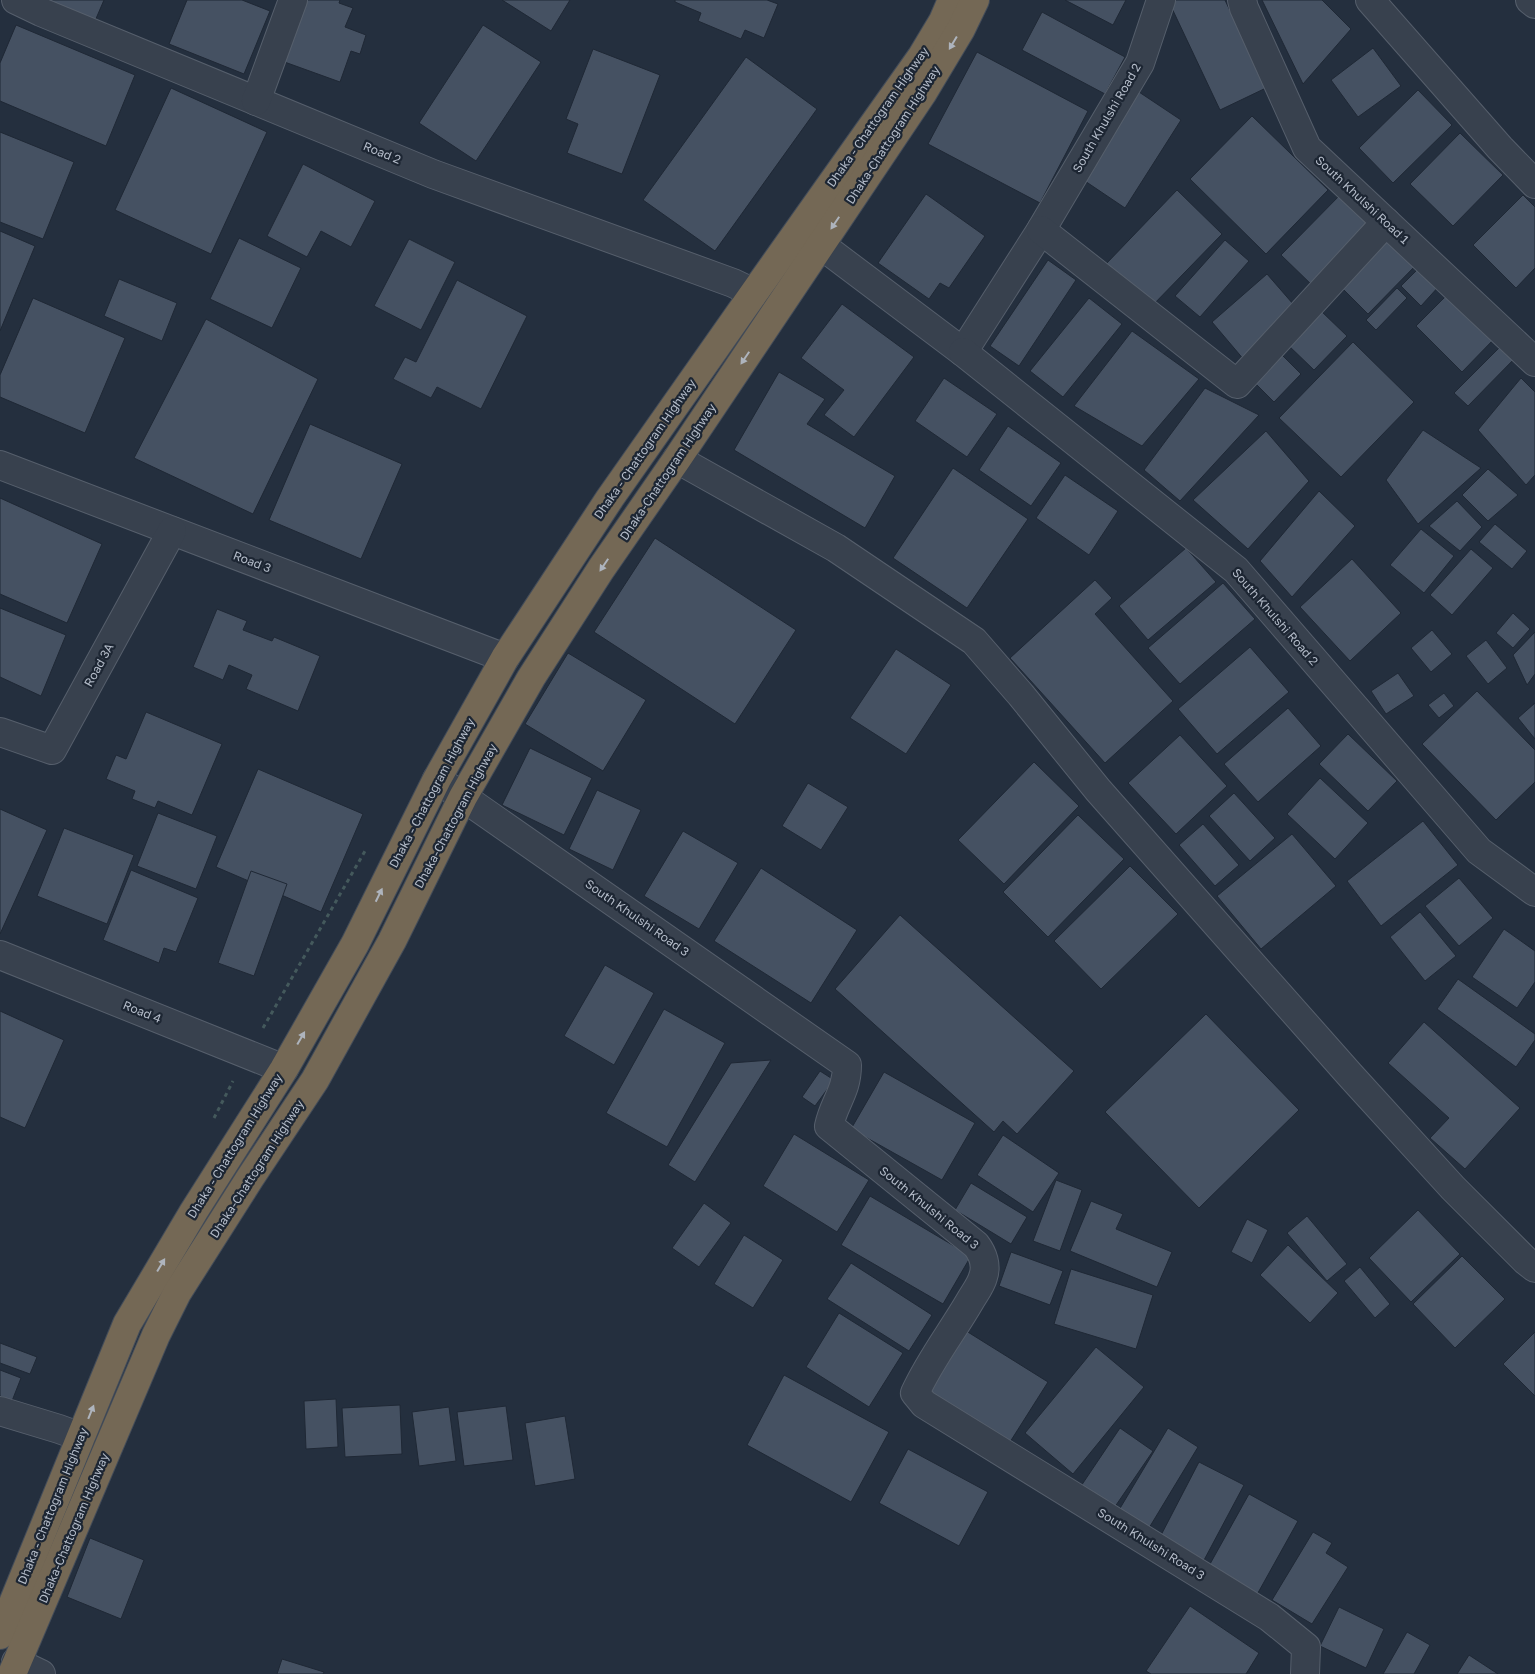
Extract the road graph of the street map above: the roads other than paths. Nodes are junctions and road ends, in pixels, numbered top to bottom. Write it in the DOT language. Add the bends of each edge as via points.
graph roads {
  1 [pos="16,0"];
  2 [pos="293,0"];
  3 [pos="952,0"];
  4 [pos="975,0"];
  5 [pos="1161,0"];
  6 [pos="1242,0"];
  7 [pos="1370,0"];
  8 [pos="1530,0"];
  9 [pos="1535,4"];
  10 [pos="256,101"];
  11 [pos="1535,184"];
  12 [pos="1386,222"];
  13 [pos="1041,230"];
  14 [pos="810,237"];
  15 [pos="754,292"];
  16 [pos="963,352"];
  17 [pos="1535,362"];
  18 [pos="677,460"];
  19 [pos="0,465"];
  20 [pos="172,531"];
  21 [pos="505,658"];
  22 [pos="0,732"];
  23 [pos="437,779"];
  24 [pos="463,797"];
  25 [pos="1535,892"];
  26 [pos="0,954"];
  27 [pos="284,1069"];
  28 [pos="1535,1268"];
  29 [pos="0,1412"];
  30 [pos="81,1438"];
  31 [pos="0,1635"];
  32 [pos="14,1668"];
  33 [pos="41,1674"];
  34 [pos="1305,1674"];
  1 -- 10 [label="street, Road 2"];
  2 -- 10 [label="street"];
  3 -- 14 [label="highway, Dhaka - Chattogram Highway" via="922,56"];
  4 -- 14 [label="highway, Dhaka-Chattogram Highway, one-way" via="922,94"];
  5 -- 13 [label="street, South Khulshi Road 2" via="1140,63"];
  6 -- 12 [label="street, South Khulshi Road 1" via="1307,148"];
  7 -- 11 [label="street"];
  8 -- 9 [label="street"];
  10 -- 15 [label="street, Road 2" via="433,174"];
  12 -- 13 [label="street" via="1237,384"];
  12 -- 17 [label="street, South Khulshi Road 1"];
  13 -- 16 [label="street, South Khulshi Road 2"];
  14 -- 15 [label="highway, Dhaka - Chattogram Highway"];
  14 -- 16 [label="street, South Khulshi Road 2"];
  14 -- 18 [label="highway, Dhaka-Chattogram Highway, one-way"];
  15 -- 21 [label="highway, Dhaka - Chattogram Highway" via="610,498"];
  16 -- 25 [label="street, South Khulshi Road 2" via="1236,570 1479,852"];
  18 -- 24 [label="highway, Dhaka-Chattogram Highway, one-way" via="531,678"];
  18 -- 28 [label="street" via="836,548 974,641 1098,790 1350,1074 1453,1188"];
  19 -- 20 [label="street, Road 3"];
  20 -- 21 [label="street, Road 3"];
  20 -- 22 [label="street, Road 3A" via="52,750"];
  21 -- 23 [label="highway, Dhaka - Chattogram Highway"];
  23 -- 24 [label="street, South Khulshi Road 3"];
  27 -- 23 [label="highway, Dhaka - Chattogram Highway, one-way" via="355,944"];
  24 -- 32 [label="highway, Dhaka-Chattogram Highway" via="392,941 315,1080 177,1293 152,1344"];
  24 -- 34 [label="street, South Khulshi Road 3" via="846,1064 847,1079 829,1126 982,1253 983,1278 915,1393 924,1404 1269,1617 1306,1647"];
  26 -- 27 [label="street, Road 4"];
  30 -- 27 [label="highway, Dhaka - Chattogram Highway, one-way" via="127,1324"];
  29 -- 30 [label="street"];
  30 -- 31 [label="highway, Dhaka - Chattogram Highway"];
  32 -- 33 [label="street"];
}
